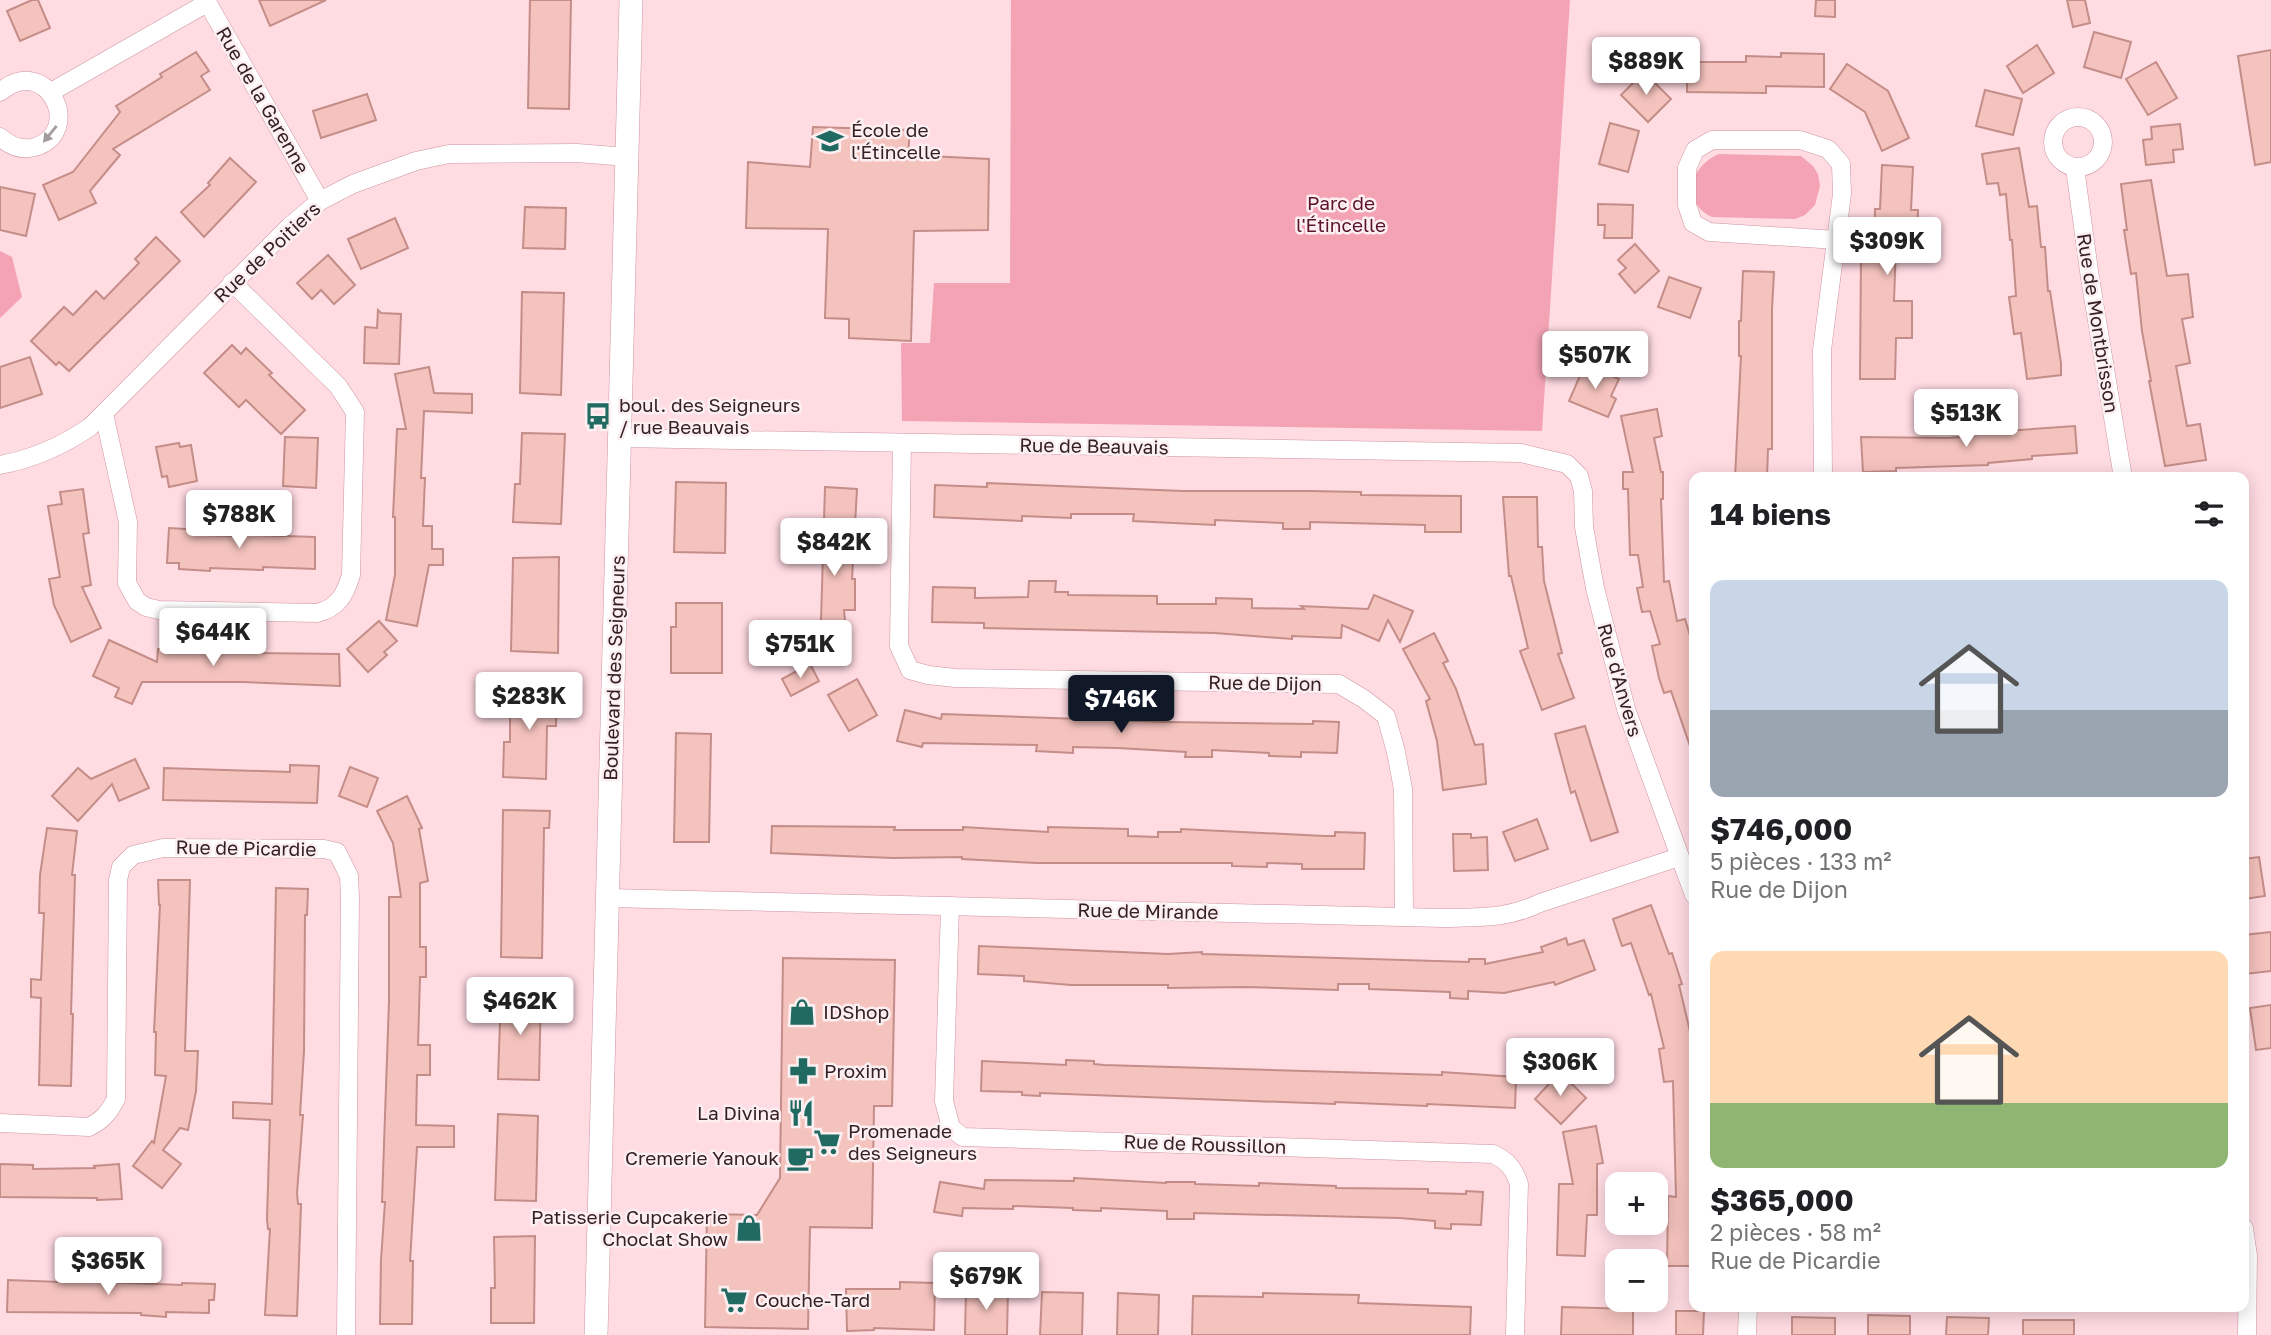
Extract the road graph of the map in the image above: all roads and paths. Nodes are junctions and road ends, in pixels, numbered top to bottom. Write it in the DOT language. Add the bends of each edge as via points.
graph roads {
  1 [pos="631,0"];
  2 [pos="206,2"];
  3 [pos="0,92"];
  4 [pos="51,92"];
  5 [pos="0,137"];
  6 [pos="627,158"];
  7 [pos="2074,168"];
  8 [pos="320,201"];
  9 [pos="1837,240"];
  10 [pos="232,282"];
  11 [pos="104,414"];
  12 [pos="620,438"];
  13 [pos="902,443"];
  14 [pos="1567,464"];
  15 [pos="0,466"];
  16 [pos="1823,472"];
  17 [pos="2122,472"];
  18 [pos="1679,857"];
  19 [pos="1689,882"];
  20 [pos="608,898"];
  21 [pos="950,906"];
  22 [pos="1404,916"];
  23 [pos="0,1123"];
  24 [pos="1748,1312"];
  25 [pos="2247,1312"];
  26 [pos="346,1335"];
  27 [pos="596,1335"];
  28 [pos="1515,1335"];
  29 [pos="1747,1335"];
  30 [pos="2247,1335"];
  1 -- 6 [label="street, Boulevard des Seigneurs"];
  2 -- 4 [label="street"];
  2 -- 8 [label="street, Rue de la Garenne"];
  3 -- 4 [label="street" via="19,81 42,85"];
  4 -- 5 [label="street, one-way" via="57,101 58,122 48,140 29,148 8,144"];
  6 -- 8 [label="street, Rue de Poitiers" via="564,153 449,154 416,161"];
  6 -- 12 [label="street, Boulevard des Seigneurs"];
  7 -- 17 [label="street, Rue de Montbrisson"];
  8 -- 10 [label="street, Rue de Poitiers"];
  9 -- 9 [label="street" via="1709,232 1693,223 1686,205 1687,168 1695,150 1712,140 1800,141 1828,149 1841,164"];
  9 -- 16 [label="street" via="1822,350"];
  10 -- 11 [label="street, Rue de Poitiers"];
  10 -- 11 [label="street" via="338,386 355,412 351,575 331,610 159,610 137,601 127,583 128,522"];
  11 -- 15 [label="street, Rue de Poitiers" via="60,446"];
  12 -- 13 [label="street, Rue de Beauvais"];
  12 -- 20 [label="street, Boulevard des Seigneurs"];
  13 -- 14 [label="street, Rue de Beauvais" via="1521,453"];
  13 -- 22 [label="street, Rue de Dijon" via="900,646 909,670 955,678 1339,684 1386,716 1403,789"];
  14 -- 18 [label="street, Rue d'Anvers" via="1579,476 1583,491 1595,588 1626,709"];
  18 -- 19 [label="street, Rue d'Anvers"];
  18 -- 22 [label="street, Rue de Mirande" via="1520,913"];
  20 -- 21 [label="street, Rue de Mirande"];
  20 -- 27 [label="street, Boulevard des Seigneurs"];
  21 -- 22 [label="street, Rue de Mirande"];
  21 -- 28 [label="street, Rue de Roussillon" via="944,1101 951,1128 963,1137 1493,1154 1506,1160 1519,1184"];
  23 -- 26 [label="street, Rue de Picardie" via="89,1127 101,1121 116,1099 118,880 121,867 133,855 163,848 337,852 349,876 350,897"];
  24 -- 29 [label="street"];
  25 -- 30 [label="street"];
}
